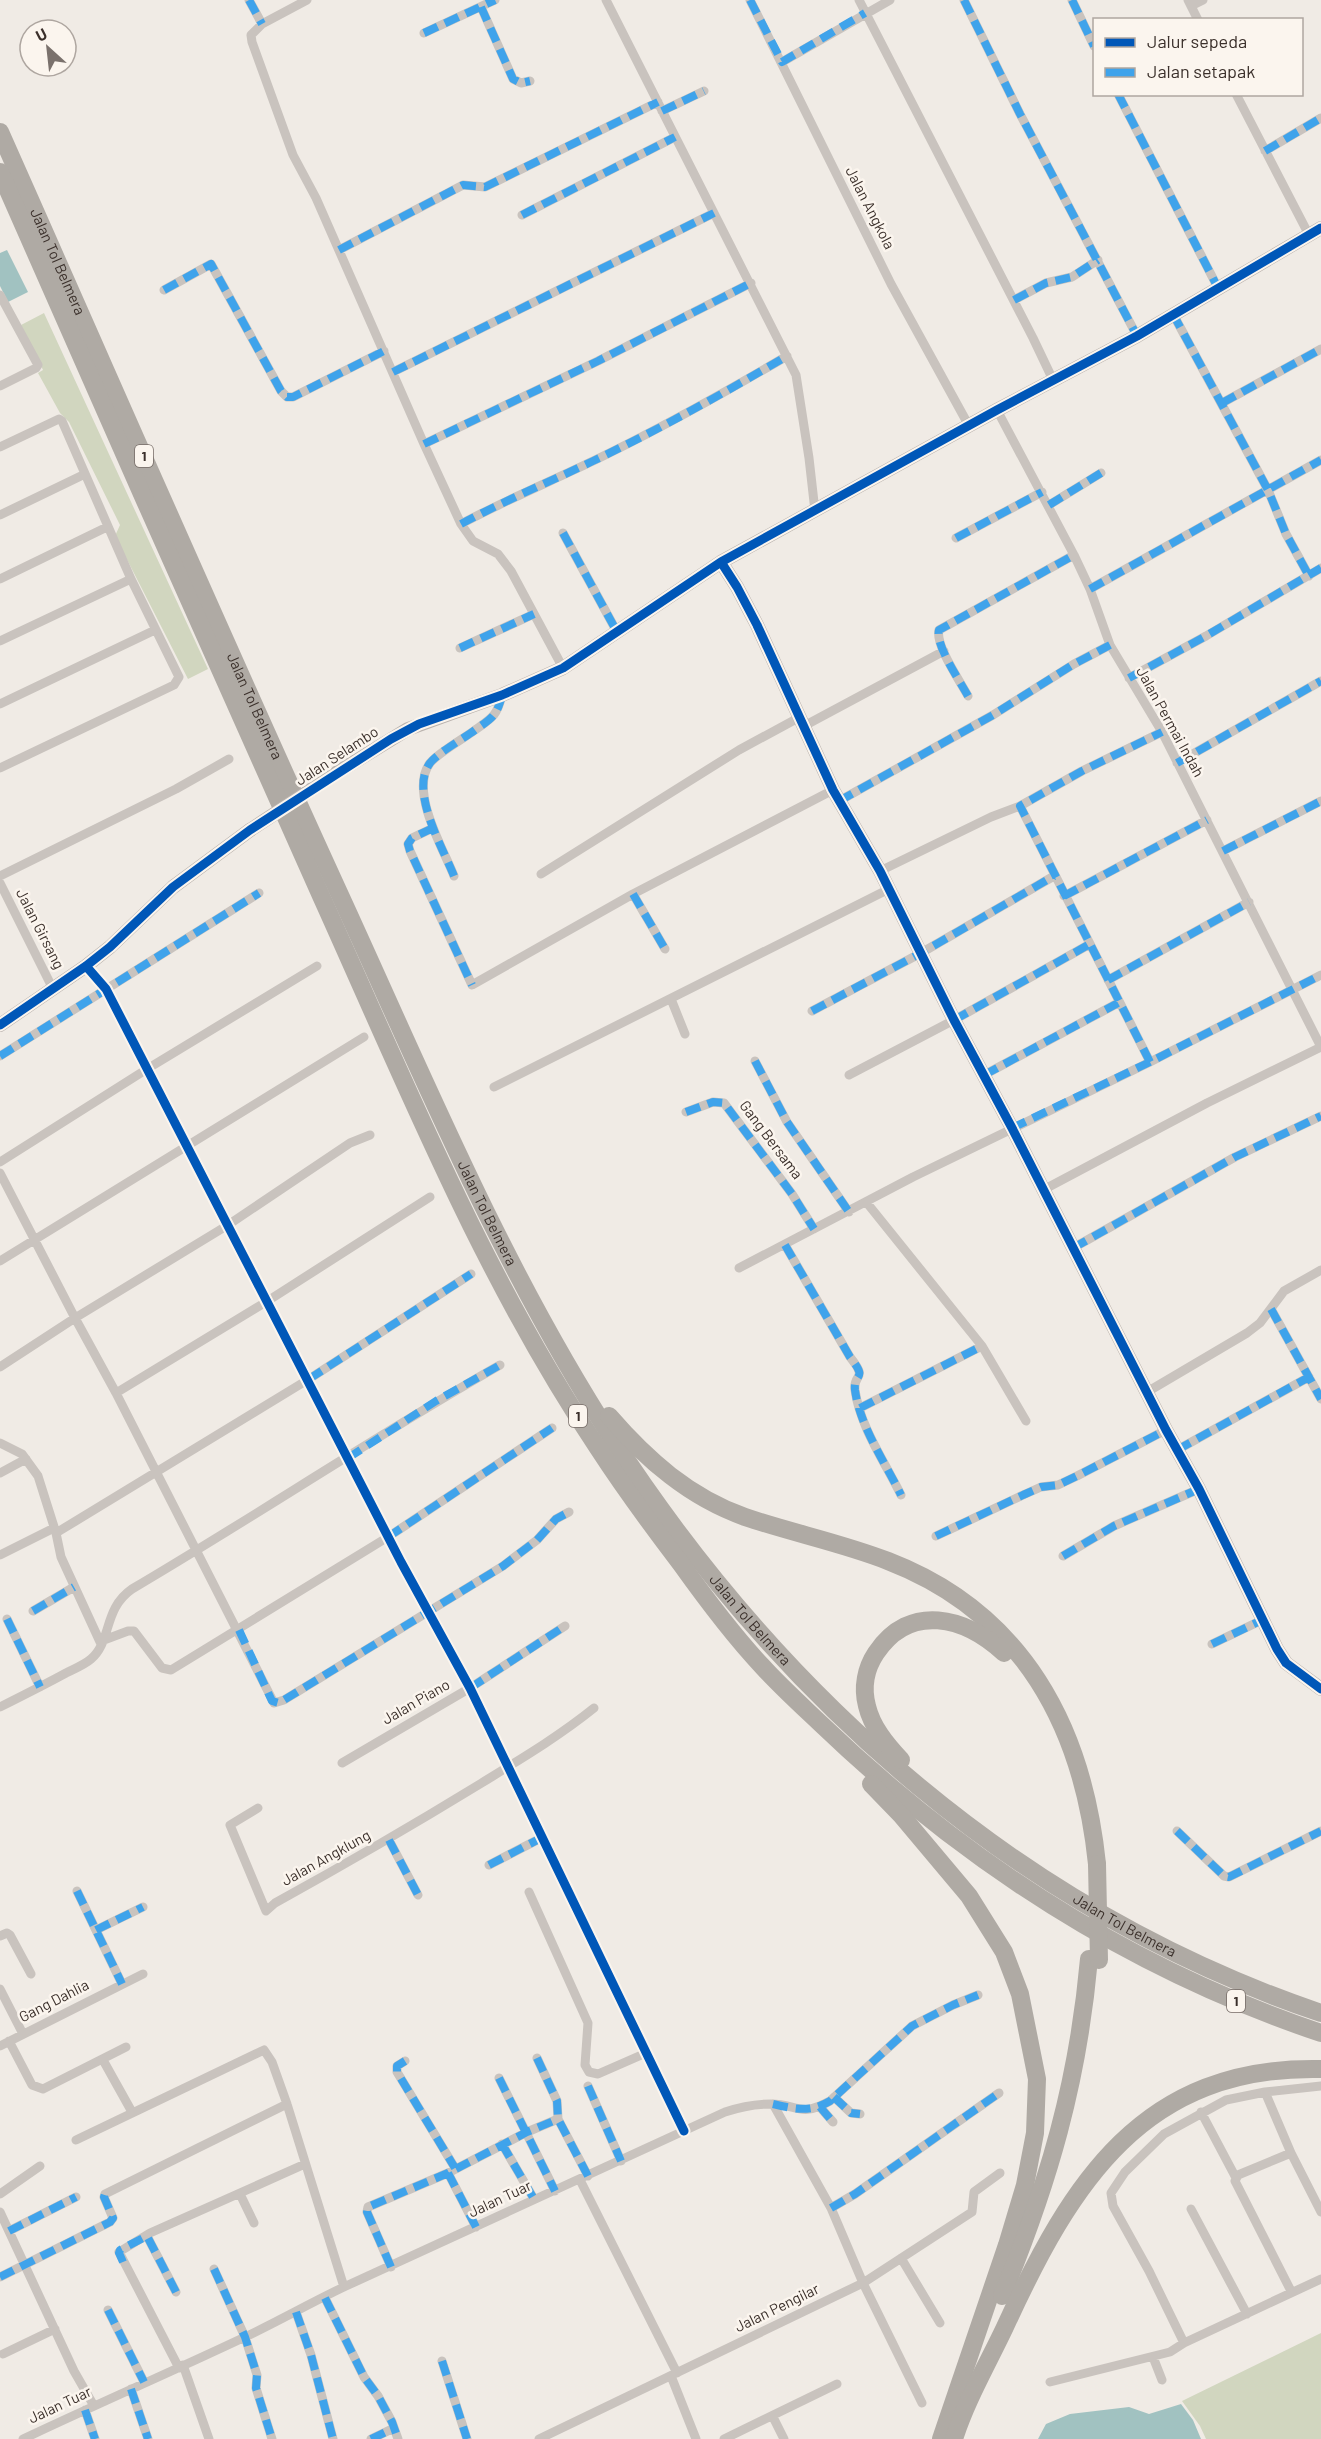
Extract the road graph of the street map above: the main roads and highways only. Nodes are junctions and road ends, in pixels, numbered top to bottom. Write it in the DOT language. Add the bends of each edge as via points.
graph roads {
  1 [pos="0,132"];
  2 [pos="0,172"];
  3 [pos="562,1354"];
  4 [pos="788,1692"];
  5 [pos="969,1828"];
  6 [pos="1093,1864"];
  7 [pos="1321,2013"];
  8 [pos="1321,2033"];
  9 [pos="1321,2069"];
  10 [pos="948,2437"];
  1 -- 3 [label="highway, Jalan Tol Belmera / 1" via="465,1169"];
  2 -- 4 [label="highway, Jalan Tol Belmera / 1" via="443,1167 500,1280 596,1446 713,1607 761,1666"];
  3 -- 5 [label="highway, Jalan Tol Belmera / 1" via="617,1446 730,1597 827,1704 892,1766"];
  3 -- 6 [label="highway" via="635,1446 681,1484 744,1516 889,1561 936,1584 996,1630 1039,1679 1065,1727 1089,1806"];
  4 -- 8 [label="highway, Jalan Tol Belmera / 1" via="872,1773 1021,1888 1154,1963 1245,2005"];
  4 -- 10 [label="highway" via="819,1732 901,1815 969,1896 1004,1952 1020,1994 1037,2079 1035,2133 1025,2185"];
  5 -- 6 [label="highway" via="888,1747 867,1706 868,1665 886,1638 920,1621 954,1622 969,1628 1002,1651 1022,1672 1040,1700 1071,1769"];
  5 -- 7 [label="highway, Jalan Tol Belmera / 1" via="1081,1903 1159,1945 1252,1988"];
  6 -- 10 [label="highway" via="1090,1914 1094,1959 1079,2046 1052,2160"];
  9 -- 10 [label="highway" via="1258,2073 1221,2082 1169,2106 1114,2147 1060,2217"];
}
